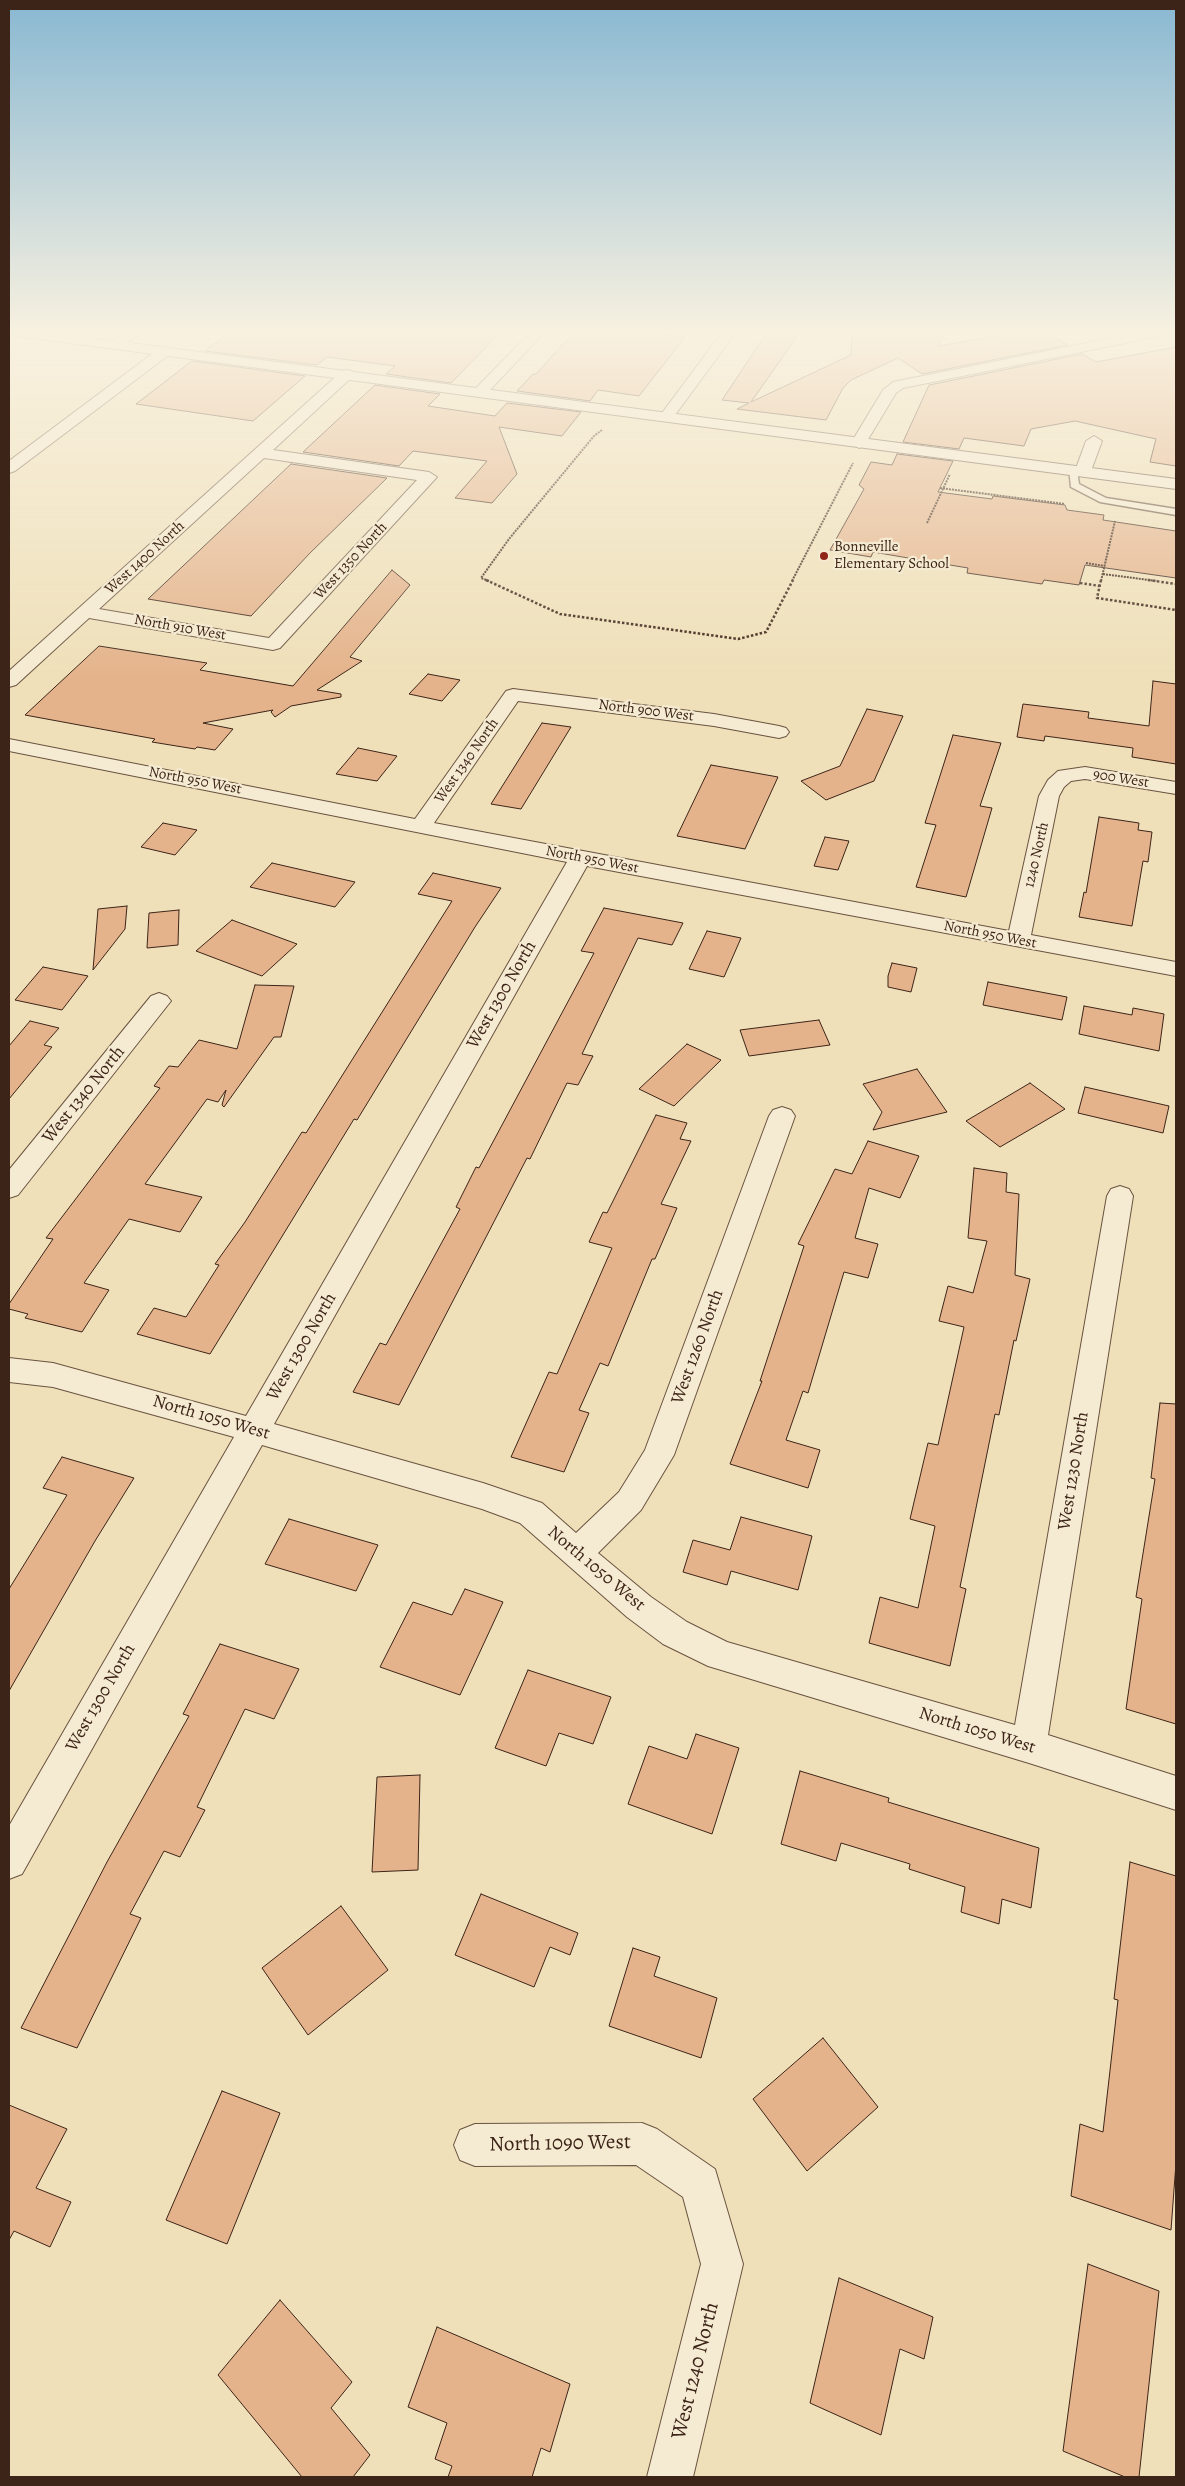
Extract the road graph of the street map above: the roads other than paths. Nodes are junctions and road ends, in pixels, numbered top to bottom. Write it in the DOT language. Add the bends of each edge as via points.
graph roads {
  1 [pos="37,447"];
  2 [pos="268,447"];
  3 [pos="892,447"];
  4 [pos="1091,447"];
  5 [pos="262,453"];
  6 [pos="9,468"];
  7 [pos="1078,470"];
  8 [pos="1176,484"];
  9 [pos="1176,512"];
  10 [pos="86,612"];
  11 [pos="273,644"];
  12 [pos="9,681"];
  13 [pos="513,695"];
  14 [pos="779,732"];
  15 [pos="9,745"];
  16 [pos="1064,775"];
  17 [pos="1176,788"];
  18 [pos="421,826"];
  19 [pos="580,858"];
  20 [pos="1018,940"];
  21 [pos="1176,969"];
  22 [pos="159,1001"];
  23 [pos="782,1116"];
  24 [pos="9,1188"];
  25 [pos="1120,1196"];
  26 [pos="9,1370"];
  27 [pos="254,1430"];
  28 [pos="576,1554"];
  29 [pos="1029,1746"];
  30 [pos="1176,1793"];
  31 [pos="9,1861"];
  32 [pos="475,2145"];
  33 [pos="722,2264"];
  34 [pos="670,2477"];
  1 -- 6 [label="street"];
  2 -- 5 [label="street, West 1400 North"];
  3 -- 7 [label="street"];
  4 -- 7 [label="street"];
  5 -- 10 [label="street, West 1400 North"];
  5 -- 11 [label="street, West 1350 North" via="429,477"];
  7 -- 8 [label="street"];
  7 -- 9 [label="lane" via="1075,486 1103,500"];
  10 -- 11 [label="street, North 910 West"];
  10 -- 12 [label="street, West 1400 North"];
  13 -- 14 [label="street, North 900 West" via="714,720"];
  13 -- 18 [label="street, West 1340 North"];
  15 -- 18 [label="street, North 950 West"];
  16 -- 17 [label="street, 900 West" via="1085,773"];
  16 -- 20 [label="street, 1240 North" via="1050,796"];
  18 -- 19 [label="street, North 950 West"];
  19 -- 20 [label="street, North 950 West"];
  19 -- 27 [label="street, West 1300 North"];
  20 -- 21 [label="street, North 950 West"];
  22 -- 24 [label="street, West 1340 North"];
  23 -- 28 [label="street, West 1260 North" via="659,1455 630,1501"];
  25 -- 29 [label="street, West 1230 North"];
  26 -- 27 [label="street, North 1050 West" via="53,1375"];
  27 -- 28 [label="street, North 1050 West" via="483,1496 531,1513"];
  27 -- 31 [label="street, West 1300 North"];
  28 -- 29 [label="street, North 1050 West" via="675,1633 720,1655"];
  29 -- 30 [label="street, North 1050 West"];
  32 -- 33 [label="street, North 1090 West" via="642,2144 700,2184"];
  33 -- 34 [label="street, West 1240 North"];
}
